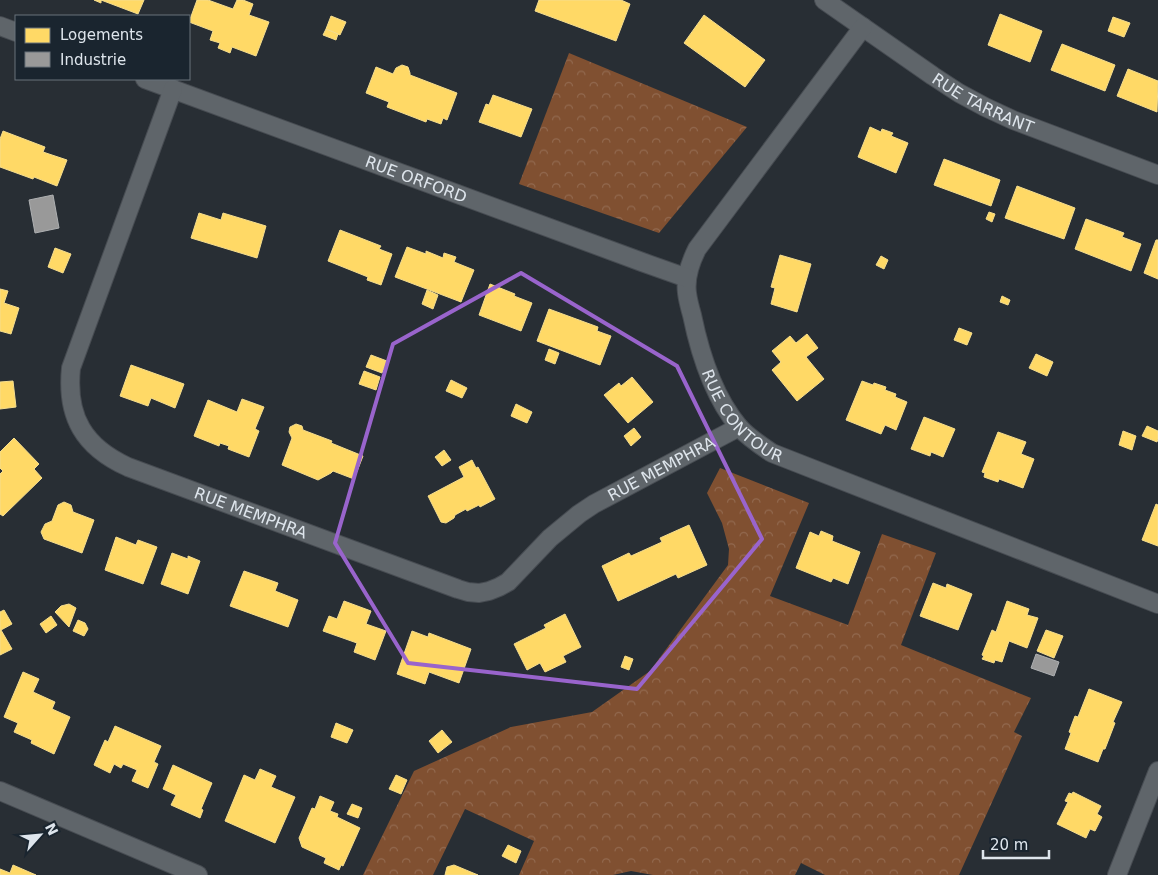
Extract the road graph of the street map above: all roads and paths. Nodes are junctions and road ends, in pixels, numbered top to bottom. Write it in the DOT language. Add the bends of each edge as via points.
graph roads {
  1 [pos="824,0"];
  2 [pos="0,26"];
  3 [pos="863,27"];
  4 [pos="15,32"];
  5 [pos="148,80"];
  6 [pos="172,89"];
  7 [pos="1158,174"];
  8 [pos="687,278"];
  9 [pos="739,427"];
  10 [pos="1158,604"];
  11 [pos="1158,771"];
  12 [pos="0,791"];
  13 [pos="198,875"];
  14 [pos="1117,875"];
  1 -- 3 [label="street, RUE TARRANT"];
  2 -- 4 [label="street"];
  3 -- 7 [label="street, RUE TARRANT" via="933,76 986,107"];
  3 -- 8 [label="street, RUE CONTOUR" via="698,249"];
  5 -- 6 [label="street, RUE ORFORD"];
  6 -- 8 [label="street, RUE ORFORD"];
  6 -- 9 [label="street, RUE MEMPHRA" via="71,368 71,404 77,420 86,436 112,460 458,589 479,592 508,582 550,538 594,504"];
  8 -- 9 [label="street, RUE CONTOUR" via="687,292 702,356 719,396"];
  9 -- 10 [label="street, RUE CONTOUR" via="772,452"];
  11 -- 14 [label="street"];
  12 -- 13 [label="street"];
}
